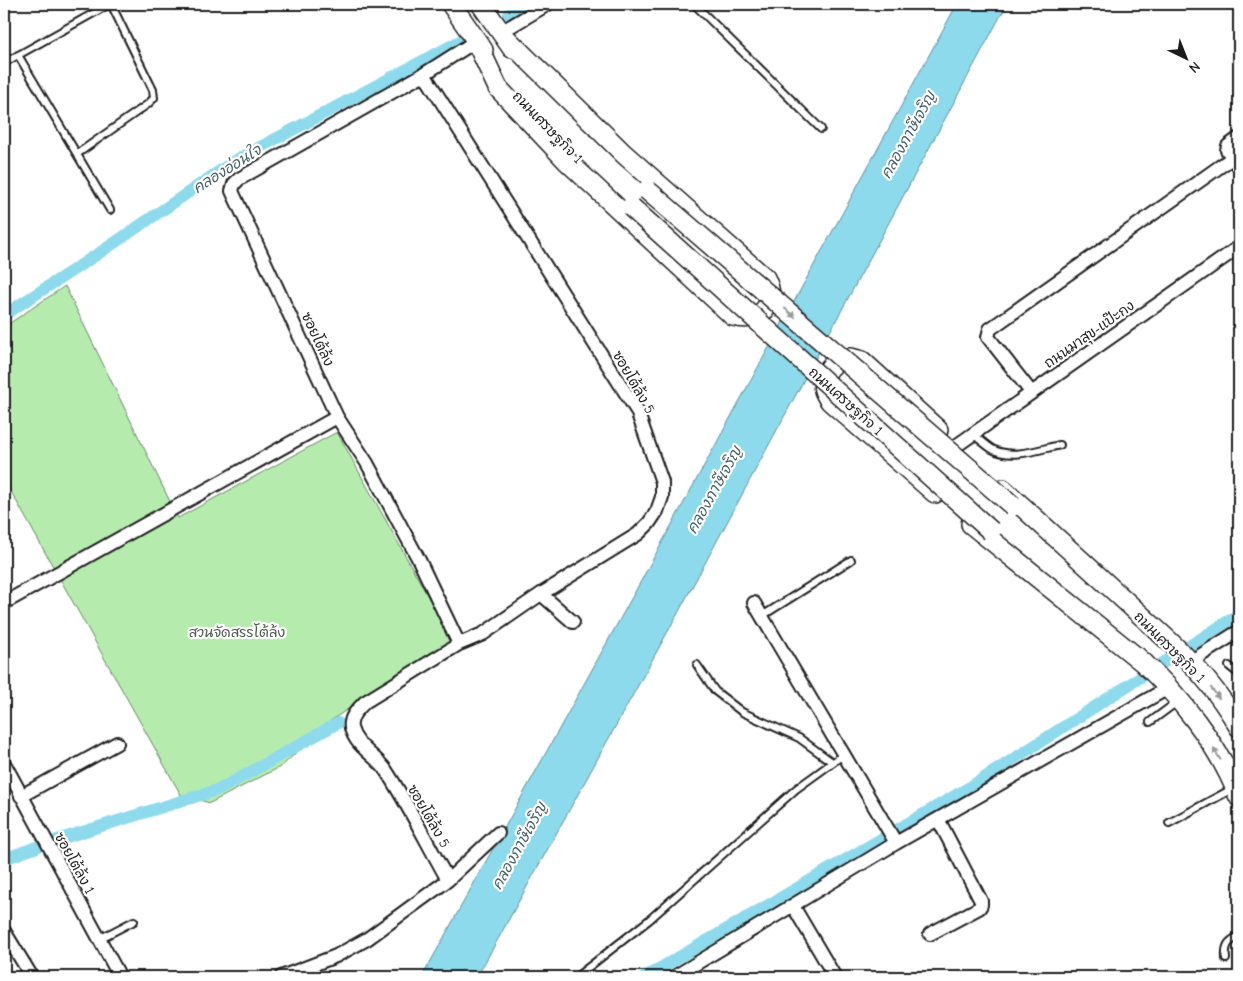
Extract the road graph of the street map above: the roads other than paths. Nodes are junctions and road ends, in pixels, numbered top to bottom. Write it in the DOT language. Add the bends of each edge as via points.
graph roads {
  1 [pos="110,4"];
  2 [pos="451,4"];
  3 [pos="481,4"];
  4 [pos="548,4"];
  5 [pos="694,4"];
  6 [pos="503,35"];
  7 [pos="476,40"];
  8 [pos="18,55"];
  9 [pos="4,63"];
  10 [pos="424,74"];
  11 [pos="821,129"];
  12 [pos="1239,138"];
  13 [pos="77,154"];
  14 [pos="1236,162"];
  15 [pos="110,210"];
  16 [pos="1239,247"];
  17 [pos="1031,392"];
  18 [pos="337,417"];
  19 [pos="973,434"];
  20 [pos="1060,445"];
  21 [pos="956,446"];
  22 [pos="851,560"];
  23 [pos="540,594"];
  24 [pos="754,602"];
  25 [pos="4,603"];
  26 [pos="762,616"];
  27 [pos="573,622"];
  28 [pos="1239,631"];
  29 [pos="1168,640"];
  30 [pos="459,644"];
  31 [pos="1190,662"];
  32 [pos="1145,664"];
  33 [pos="697,665"];
  34 [pos="1229,666"];
  35 [pos="1239,674"];
  36 [pos="1174,694"];
  37 [pos="1150,722"];
  38 [pos="1239,727"];
  39 [pos="117,743"];
  40 [pos="838,759"];
  41 [pos="4,763"];
  42 [pos="9,784"];
  43 [pos="1237,792"];
  44 [pos="21,796"];
  45 [pos="938,819"];
  46 [pos="1169,823"];
  47 [pos="498,833"];
  48 [pos="896,843"];
  49 [pos="448,880"];
  50 [pos="793,906"];
  51 [pos="134,921"];
  52 [pos="4,931"];
  53 [pos="930,934"];
  54 [pos="1239,936"];
  55 [pos="99,939"];
  56 [pos="8,946"];
  57 [pos="1226,960"];
  58 [pos="32,977"];
  59 [pos="120,977"];
  60 [pos="281,977"];
  61 [pos="576,977"];
  62 [pos="674,977"];
  63 [pos="835,977"];
  1 -- 8 [label="lane"];
  1 -- 13 [label="lane" via="154,98"];
  2 -- 7 [label="main road, ถนนเศรษฐกิจ 1"];
  3 -- 6 [label="main road, ถนนเศรษฐกิจ 1"];
  4 -- 6 [label="street"];
  5 -- 11 [label="lane"];
  6 -- 7 [label="main road" via="624,154 765,278 771,296 763,312 751,319 733,316 607,199 498,88"];
  6 -- 29 [label="main road, ถนนเศรษฐกิจ 1, one-way, bridge" via="523,66 585,133 647,190"];
  7 -- 10 [label="street, ซอยโต้ล้ง"];
  7 -- 32 [label="main road, ถนนเศรษฐกิจ 1, bridge" via="504,81 568,150 991,531"];
  8 -- 9 [label="lane"];
  8 -- 13 [label="lane"];
  10 -- 18 [label="street, ซอยโต้ล้ง" via="239,179 232,191"];
  10 -- 23 [label="street, ซอยโต้ล้ง 5" via="637,411 662,482 662,497 649,524"];
  12 -- 14 [label="street" via="1227,150"];
  13 -- 15 [label="lane"];
  14 -- 17 [label="street" via="990,329 988,337"];
  16 -- 17 [label="street, ถนนมาสุข-แป๊ะกง"];
  17 -- 19 [label="street, ถนนมาสุข-แป๊ะกง"];
  18 -- 25 [label="street"];
  18 -- 30 [label="street" via="367,463"];
  19 -- 20 [label="lane" via="994,450 1006,454"];
  19 -- 21 [label="street, ถนนมาสุข-แป๊ะกง"];
  21 -- 29 [label="main road"];
  21 -- 32 [label="main road" via="862,361 843,359 825,374 824,391 830,401 993,543"];
  22 -- 26 [label="lane"];
  23 -- 27 [label="street"];
  23 -- 30 [label="street, ซอยโต้ล้ง 5" via="483,634"];
  24 -- 26 [label="street"];
  26 -- 40 [label="street"];
  28 -- 31 [label="street"];
  29 -- 31 [label="main road, ถนนเศรษฐกิจ 1"];
  30 -- 49 [label="street, ซอยโต้ล้ง 5" via="365,702 352,718 351,726 358,743 383,767"];
  31 -- 38 [label="main road, ถนนเศรษฐกิจ 1, one-way"];
  32 -- 36 [label="main road, ถนนเศรษฐกิจ 1"];
  33 -- 40 [label="lane" via="716,691 742,712"];
  34 -- 35 [label="lane"];
  36 -- 37 [label="lane"];
  43 -- 36 [label="main road, ถนนเศรษฐกิจ 1, one-way" via="1207,737"];
  36 -- 45 [label="street"];
  39 -- 44 [label="street"];
  40 -- 48 [label="street"];
  40 -- 61 [label="lane" via="796,789 649,920"];
  41 -- 42 [label="street, ซอยโต้ล้ง 1"];
  42 -- 44 [label="street, ซอยโต้ล้ง 1"];
  43 -- 46 [label="lane"];
  44 -- 55 [label="street, ซอยโต้ล้ง 1"];
  45 -- 48 [label="street"];
  45 -- 53 [label="street" via="981,905"];
  47 -- 49 [label="street"];
  48 -- 50 [label="street"];
  49 -- 60 [label="street" via="366,939 336,956"];
  50 -- 62 [label="street"];
  50 -- 63 [label="street"];
  51 -- 55 [label="lane"];
  52 -- 56 [label="street"];
  54 -- 57 [label="lane" via="1228,943"];
  55 -- 59 [label="street, ซอยโต้ล้ง 1"];
  56 -- 58 [label="street"];
}
